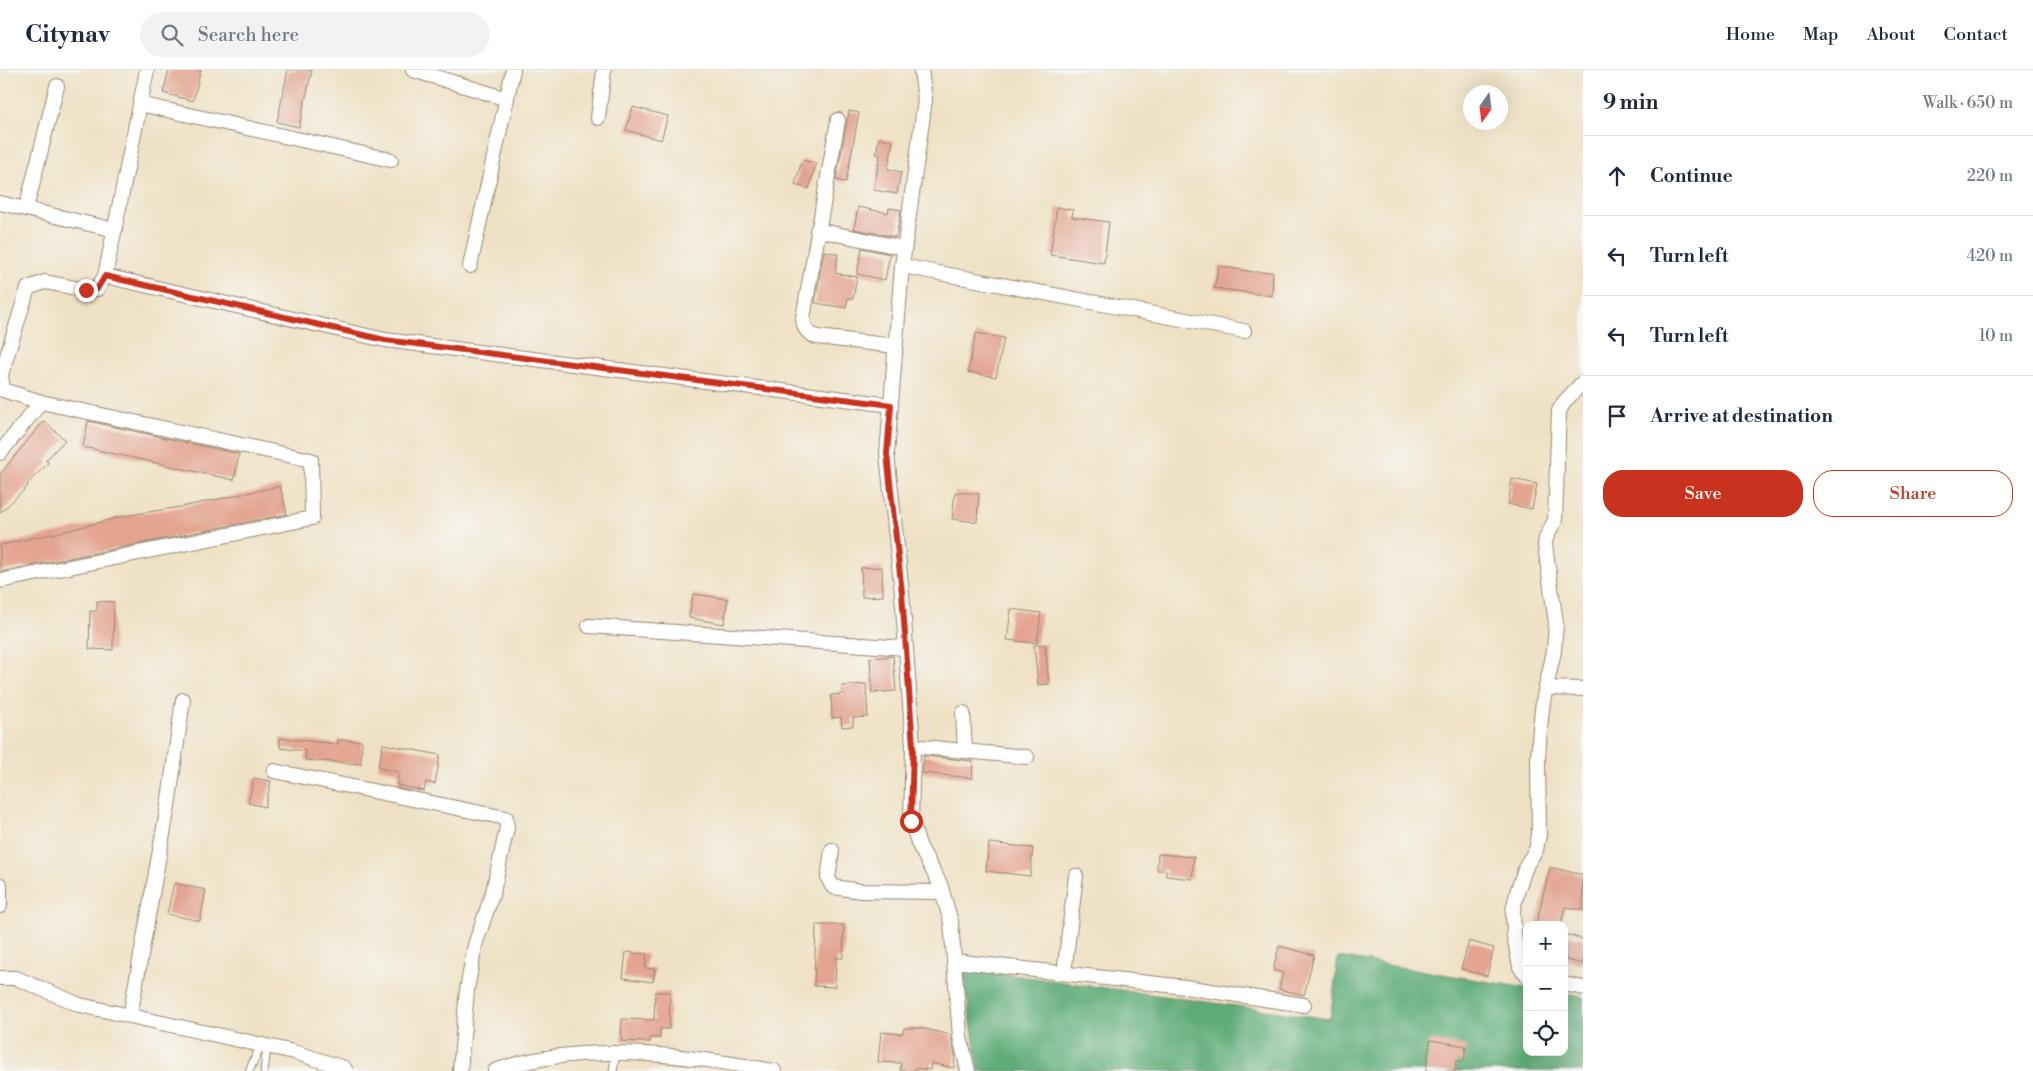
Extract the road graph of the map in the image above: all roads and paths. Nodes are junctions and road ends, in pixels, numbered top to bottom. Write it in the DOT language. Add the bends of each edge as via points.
graph roads {
  1 [pos="147,70"];
  2 [pos="413,70"];
  3 [pos="513,70"];
  4 [pos="604,70"];
  5 [pos="921,70"];
  6 [pos="57,86"];
  7 [pos="506,99"];
  8 [pos="140,104"];
  9 [pos="598,118"];
  10 [pos="838,120"];
  11 [pos="391,160"];
  12 [pos="0,203"];
  13 [pos="26,210"];
  14 [pos="115,230"];
  15 [pos="817,230"];
  16 [pos="904,248"];
  17 [pos="470,266"];
  18 [pos="902,266"];
  19 [pos="105,276"];
  20 [pos="1244,331"];
  21 [pos="895,346"];
  22 [pos="1583,382"];
  23 [pos="1,392"];
  24 [pos="41,402"];
  25 [pos="891,405"];
  26 [pos="0,453"];
  27 [pos="0,581"];
  28 [pos="589,626"];
  29 [pos="906,648"];
  30 [pos="1546,688"];
  31 [pos="1583,689"];
  32 [pos="183,700"];
  33 [pos="963,713"];
  34 [pos="913,746"];
  35 [pos="965,751"];
  36 [pos="1027,757"];
  37 [pos="274,771"];
  38 [pos="832,850"];
  39 [pos="1076,876"];
  40 [pos="0,885"];
  41 [pos="942,892"];
  42 [pos="0,906"];
  43 [pos="954,961"];
  44 [pos="1523,970"];
  45 [pos="1064,973"];
  46 [pos="0,978"];
  47 [pos="1568,985"];
  48 [pos="1583,988"];
  49 [pos="1304,1005"];
  50 [pos="130,1016"];
  51 [pos="264,1046"];
  52 [pos="616,1053"];
  53 [pos="249,1071"];
  54 [pos="264,1071"];
  55 [pos="346,1071"];
  56 [pos="460,1071"];
  57 [pos="495,1071"];
  58 [pos="613,1071"];
  59 [pos="774,1071"];
  60 [pos="968,1071"];
  1 -- 8 [label="street"];
  2 -- 7 [label="street"];
  3 -- 7 [label="street"];
  4 -- 9 [label="street"];
  5 -- 16 [label="street" via="925,100"];
  6 -- 13 [label="street"];
  7 -- 17 [label="street"];
  8 -- 11 [label="street"];
  8 -- 14 [label="street"];
  10 -- 15 [label="street"];
  12 -- 13 [label="street"];
  13 -- 14 [label="street"];
  14 -- 19 [label="street"];
  15 -- 16 [label="street"];
  15 -- 21 [label="street" via="802,318 808,333 817,337"];
  16 -- 18 [label="street"];
  18 -- 20 [label="street"];
  18 -- 21 [label="street"];
  19 -- 23 [label="street" via="97,289 45,282 28,288 0,375"];
  19 -- 25 [label="street" via="385,340"];
  21 -- 25 [label="street"];
  22 -- 30 [label="street" via="1564,402 1558,421 1555,520 1545,545 1556,623"];
  23 -- 24 [label="street"];
  24 -- 26 [label="street"];
  24 -- 27 [label="street" via="311,460 312,518"];
  25 -- 29 [label="street" via="887,454"];
  28 -- 29 [label="street"];
  29 -- 34 [label="street"];
  30 -- 31 [label="street"];
  30 -- 44 [label="street" via="1538,758 1539,835 1513,910 1514,936"];
  32 -- 50 [label="street" via="168,806"];
  33 -- 35 [label="street"];
  34 -- 35 [label="street"];
  34 -- 41 [label="street" via="911,821"];
  35 -- 36 [label="street"];
  37 -- 56 [label="street" via="506,818 507,828 495,883 475,945 467,990"];
  38 -- 41 [label="street" via="828,878 833,887 861,891"];
  39 -- 45 [label="street"];
  40 -- 42 [label="street"];
  41 -- 43 [label="street" via="951,922"];
  43 -- 45 [label="street"];
  43 -- 60 [label="street" via="960,1037"];
  45 -- 49 [label="street"];
  46 -- 50 [label="street" via="16,978 80,1005"];
  47 -- 48 [label="street"];
  50 -- 51 [label="street"];
  51 -- 53 [label="lane"];
  51 -- 54 [label="lane"];
  51 -- 55 [label="street" via="294,1052"];
  52 -- 57 [label="street" via="551,1057"];
  52 -- 58 [label="lane"];
  52 -- 59 [label="street" via="663,1054"];
}
